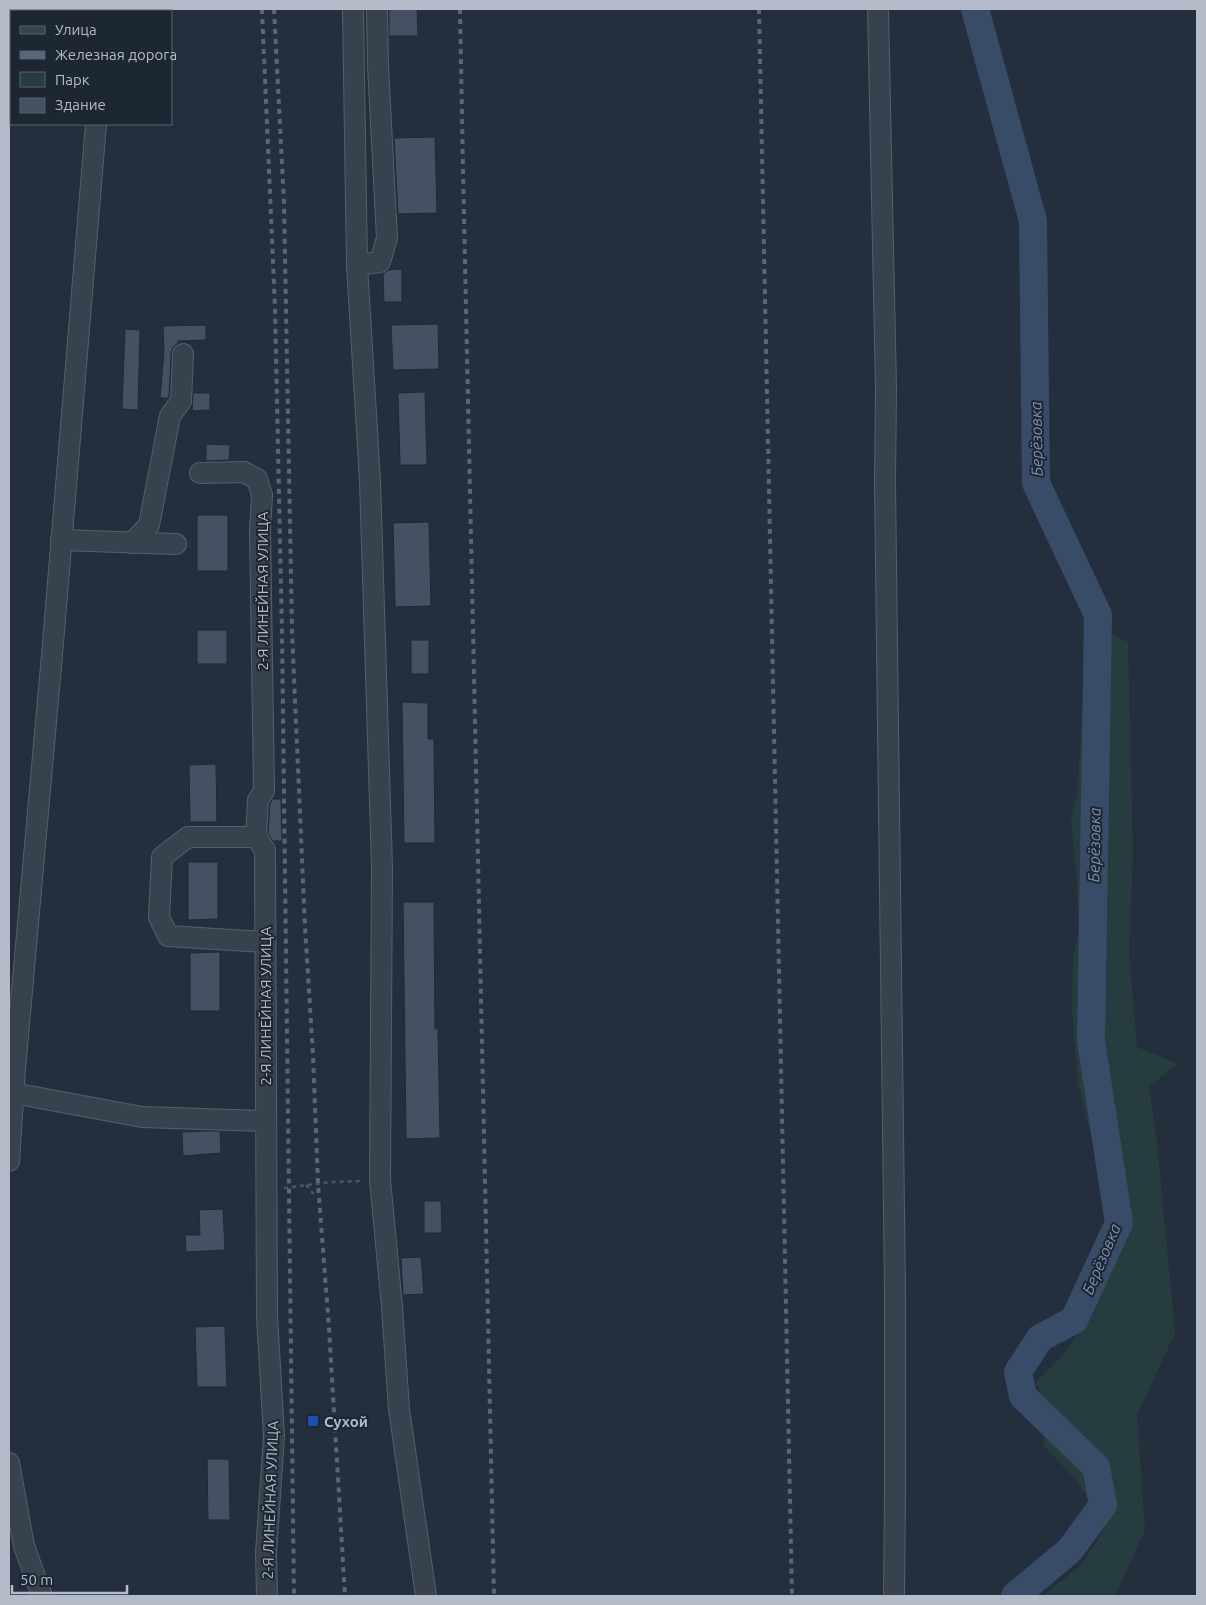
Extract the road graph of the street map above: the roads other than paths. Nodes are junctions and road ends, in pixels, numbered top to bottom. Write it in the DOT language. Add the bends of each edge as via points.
graph roads {
  1 [pos="353,9"];
  2 [pos="377,9"];
  3 [pos="878,9"];
  4 [pos="96,125"];
  5 [pos="357,265"];
  6 [pos="183,354"];
  7 [pos="200,473"];
  8 [pos="61,540"];
  9 [pos="132,543"];
  10 [pos="176,544"];
  11 [pos="256,837"];
  12 [pos="265,942"];
  13 [pos="12,1068"];
  14 [pos="13,1093"];
  15 [pos="266,1121"];
  16 [pos="9,1161"];
  17 [pos="9,1463"];
  18 [pos="42,1596"];
  19 [pos="267,1596"];
  20 [pos="426,1596"];
  21 [pos="894,1596"];
  1 -- 5 [label="street"];
  2 -- 5 [label="street" via="387,238 380,262"];
  3 -- 21 [label="street" via="886,390 895,1292"];
  4 -- 8 [label="street"];
  5 -- 20 [label="street" via="370,481 382,867 380,1180 399,1409"];
  6 -- 9 [label="street" via="181,401 170,416 149,525"];
  7 -- 11 [label="street, 2-Я ЛИНЕЙНАЯ УЛИЦА" via="244,472 257,479 262,494 264,792 258,800"];
  8 -- 9 [label="street"];
  8 -- 13 [label="street"];
  9 -- 10 [label="street"];
  11 -- 12 [label="street, 2-Я ЛИНЕЙНАЯ УЛИЦА" via="265,850"];
  11 -- 12 [label="street" via="188,837 162,857 160,917 168,936"];
  12 -- 15 [label="street, 2-Я ЛИНЕЙНАЯ УЛИЦА"];
  13 -- 14 [label="street"];
  14 -- 15 [label="street" via="142,1117"];
  14 -- 16 [label="street"];
  15 -- 19 [label="street, 2-Я ЛИНЕЙНАЯ УЛИЦА" via="267,1316 274,1436 266,1553"];
  17 -- 18 [label="street" via="24,1546"];
}
